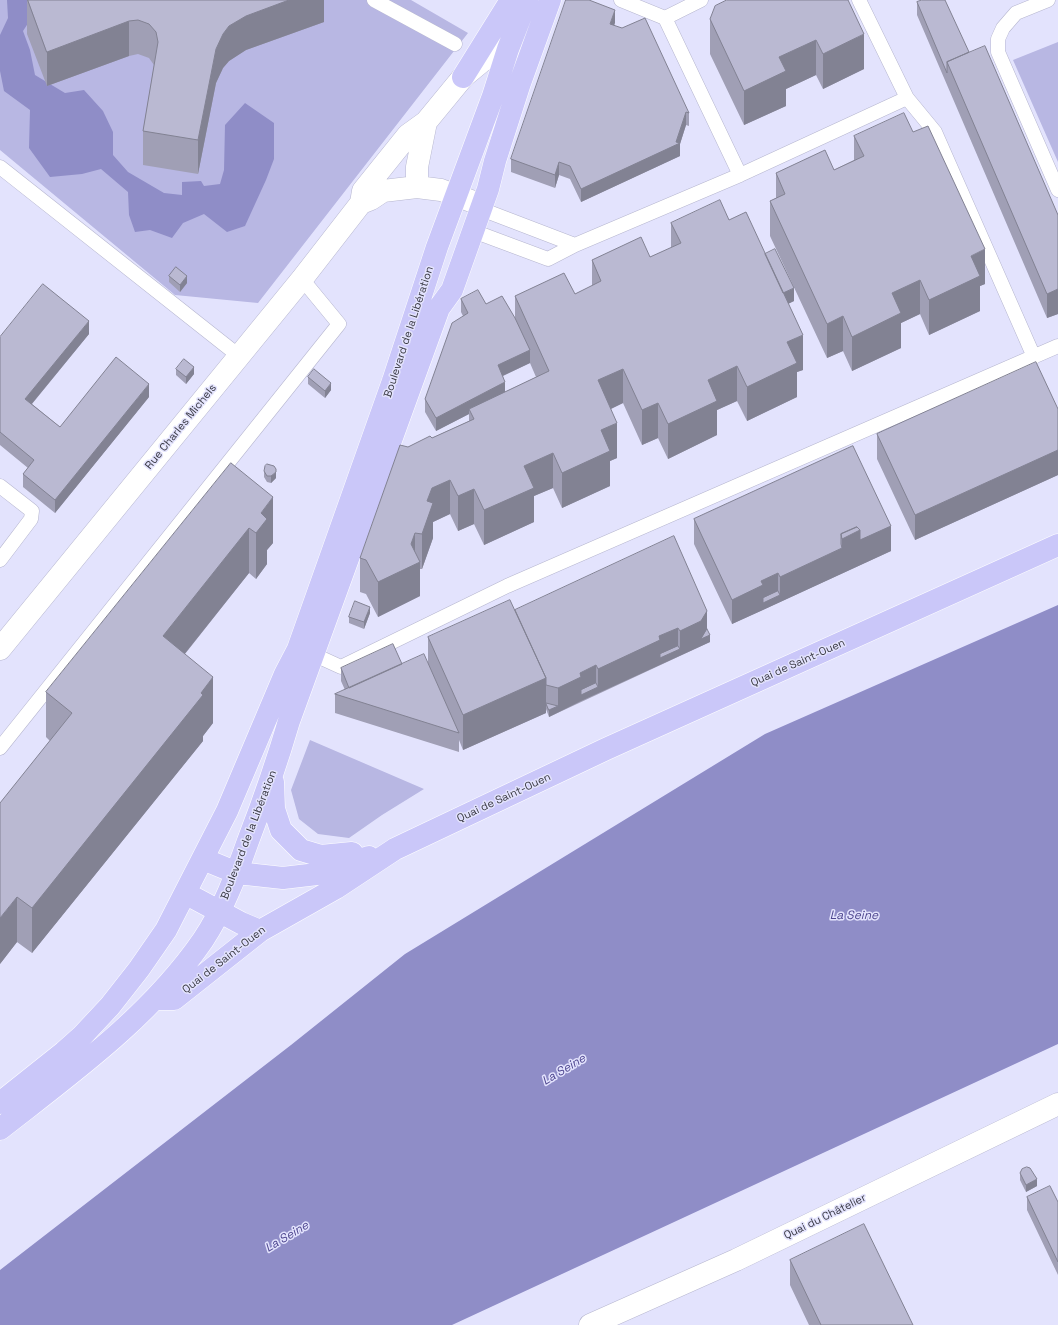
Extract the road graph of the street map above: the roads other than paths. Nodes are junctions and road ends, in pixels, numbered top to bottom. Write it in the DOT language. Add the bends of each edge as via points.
graph roads {
  1 [pos="374,0"];
  2 [pos="511,0"];
  3 [pos="527,0"];
  4 [pos="550,0"];
  5 [pos="621,0"];
  6 [pos="701,0"];
  7 [pos="859,0"];
  8 [pos="1048,0"];
  9 [pos="665,18"];
  10 [pos="455,44"];
  11 [pos="508,49"];
  12 [pos="463,77"];
  13 [pos="908,98"];
  14 [pos="426,122"];
  15 [pos="0,167"];
  16 [pos="740,175"];
  17 [pos="417,187"];
  18 [pos="1058,190"];
  19 [pos="361,203"];
  20 [pos="473,203"];
  21 [pos="473,231"];
  22 [pos="575,245"];
  23 [pos="302,279"];
  24 [pos="439,308"];
  25 [pos="1058,346"];
  26 [pos="239,356"];
  27 [pos="1034,357"];
  28 [pos="0,486"];
  29 [pos="1058,545"];
  30 [pos="0,560"];
  31 [pos="4,637"];
  32 [pos="306,651"];
  33 [pos="0,748"];
  34 [pos="272,776"];
  35 [pos="395,849"];
  36 [pos="202,859"];
  37 [pos="237,873"];
  38 [pos="185,893"];
  39 [pos="220,912"];
  40 [pos="260,931"];
  41 [pos="155,999"];
  42 [pos="0,1103"];
  43 [pos="1058,1104"];
  44 [pos="0,1129"];
  45 [pos="590,1325"];
  1 -- 10 [label="lane"];
  2 -- 12 [label="main road"];
  3 -- 11 [label="main road, Boulevard de la Libération"];
  4 -- 20 [label="main road, Boulevard de la Libération" via="520,83 488,188"];
  5 -- 9 [label="lane"];
  6 -- 9 [label="lane"];
  7 -- 13 [label="lane"];
  8 -- 18 [label="lane" via="1016,13 998,39 998,52"];
  9 -- 16 [label="lane"];
  11 -- 12 [label="street, Rue Charles Michels" via="486,58"];
  11 -- 20 [label="main road, Boulevard de la Libération" via="493,96"];
  12 -- 14 [label="street, Rue Charles Michels"];
  13 -- 16 [label="lane"];
  13 -- 27 [label="lane" via="935,132"];
  14 -- 17 [label="street" via="417,167"];
  14 -- 19 [label="street, Rue Charles Michels" via="408,135 384,164 363,192"];
  15 -- 26 [label="lane"];
  16 -- 22 [label="lane"];
  17 -- 19 [label="street, Rue Charles Michels" via="383,192"];
  17 -- 20 [label="street, Rue Charles Michels" via="441,190"];
  19 -- 23 [label="street, Rue Charles Michels"];
  20 -- 21 [label="main road, Boulevard de la Libération"];
  20 -- 22 [label="lane"];
  20 -- 24 [label="main road" via="445,282"];
  20 -- 32 [label="main road, Boulevard de la Libération" via="437,247"];
  21 -- 22 [label="lane" via="548,260"];
  21 -- 24 [label="main road, Boulevard de la Libération" via="452,290"];
  23 -- 26 [label="street, Rue Charles Michels"];
  23 -- 33 [label="lane" via="339,324"];
  24 -- 32 [label="main road, Boulevard de la Libération"];
  25 -- 27 [label="lane"];
  26 -- 31 [label="street, Rue Charles Michels"];
  27 -- 32 [label="lane" via="507,586 341,667"];
  28 -- 30 [label="lane" via="32,510 31,519"];
  29 -- 35 [label="main road, Quai de Saint-Ouen" via="620,743"];
  32 -- 34 [label="main road, Boulevard de la Libération"];
  32 -- 36 [label="main road" via="285,674 233,798"];
  34 -- 35 [label="main road" via="274,809 281,830 301,850 322,856"];
  34 -- 37 [label="main road, Boulevard de la Libération"];
  35 -- 37 [label="main road" via="317,874 283,878"];
  35 -- 40 [label="main road, Quai de Saint-Ouen" via="336,888"];
  36 -- 37 [label="main road"];
  36 -- 38 [label="main road"];
  37 -- 39 [label="main road, Boulevard de la Libération"];
  38 -- 39 [label="main road"];
  38 -- 42 [label="main road" via="166,930 110,1006 64,1052"];
  39 -- 40 [label="main road"];
  39 -- 41 [label="main road, Boulevard de la Libération" via="203,940"];
  40 -- 41 [label="main road, Quai de Saint-Ouen" via="174,999"];
  41 -- 44 [label="main road" via="126,1028"];
  43 -- 45 [label="street, Quai du Châtelier" via="736,1260"];
}
